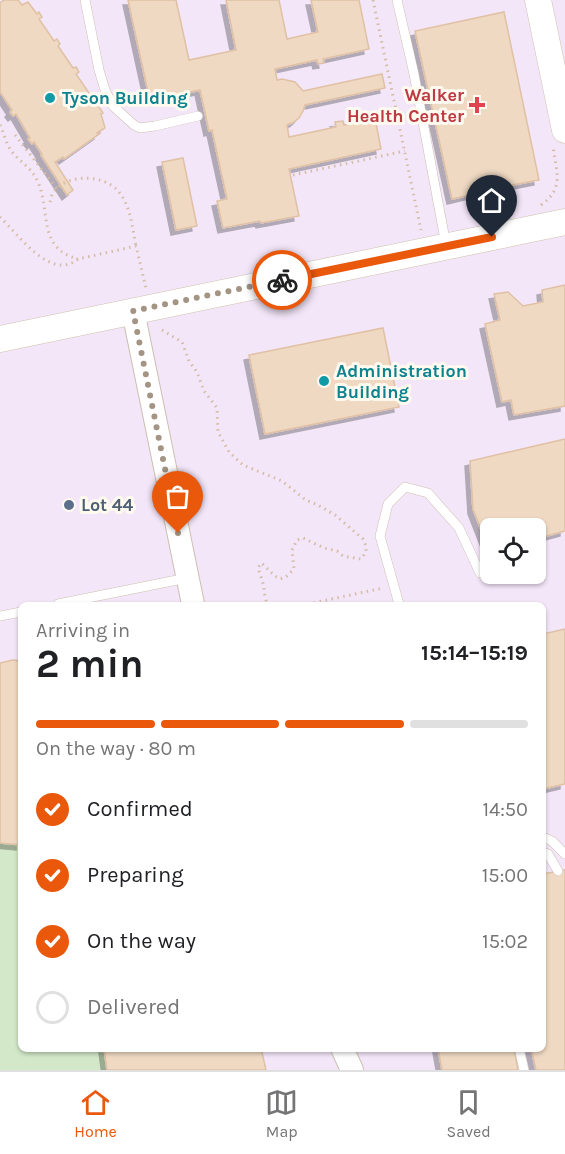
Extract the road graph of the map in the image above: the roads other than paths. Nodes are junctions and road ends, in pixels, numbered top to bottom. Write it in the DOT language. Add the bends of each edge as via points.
graph roads {
  1 [pos="85,0"];
  2 [pos="397,0"];
  3 [pos="538,0"];
  4 [pos="198,116"];
  5 [pos="565,130"];
  6 [pos="565,222"];
  7 [pos="447,246"];
  8 [pos="142,310"];
  9 [pos="0,339"];
  10 [pos="480,573"];
  11 [pos="187,578"];
  12 [pos="68,602"];
  13 [pos="193,602"];
  14 [pos="398,602"];
  15 [pos="18,613"];
  16 [pos="0,616"];
  17 [pos="546,838"];
  18 [pos="546,854"];
  19 [pos="565,854"];
  20 [pos="558,871"];
  21 [pos="344,1052"];
  22 [pos="520,1052"];
  23 [pos="352,1070"];
  24 [pos="524,1070"];
  1 -- 4 [label="lane" via="99,70 113,106 140,128"];
  2 -- 7 [label="lane"];
  3 -- 5 [label="main road"];
  6 -- 7 [label="main road"];
  7 -- 8 [label="main road"];
  8 -- 9 [label="main road"];
  8 -- 11 [label="street"];
  10 -- 14 [label="lane" via="459,528 436,501 428,493 405,487 388,504 380,536"];
  11 -- 12 [label="lane"];
  11 -- 13 [label="street"];
  15 -- 16 [label="lane"];
  17 -- 19 [label="lane"];
  18 -- 20 [label="lane"];
  21 -- 23 [label="street"];
  22 -- 24 [label="lane"];
}
